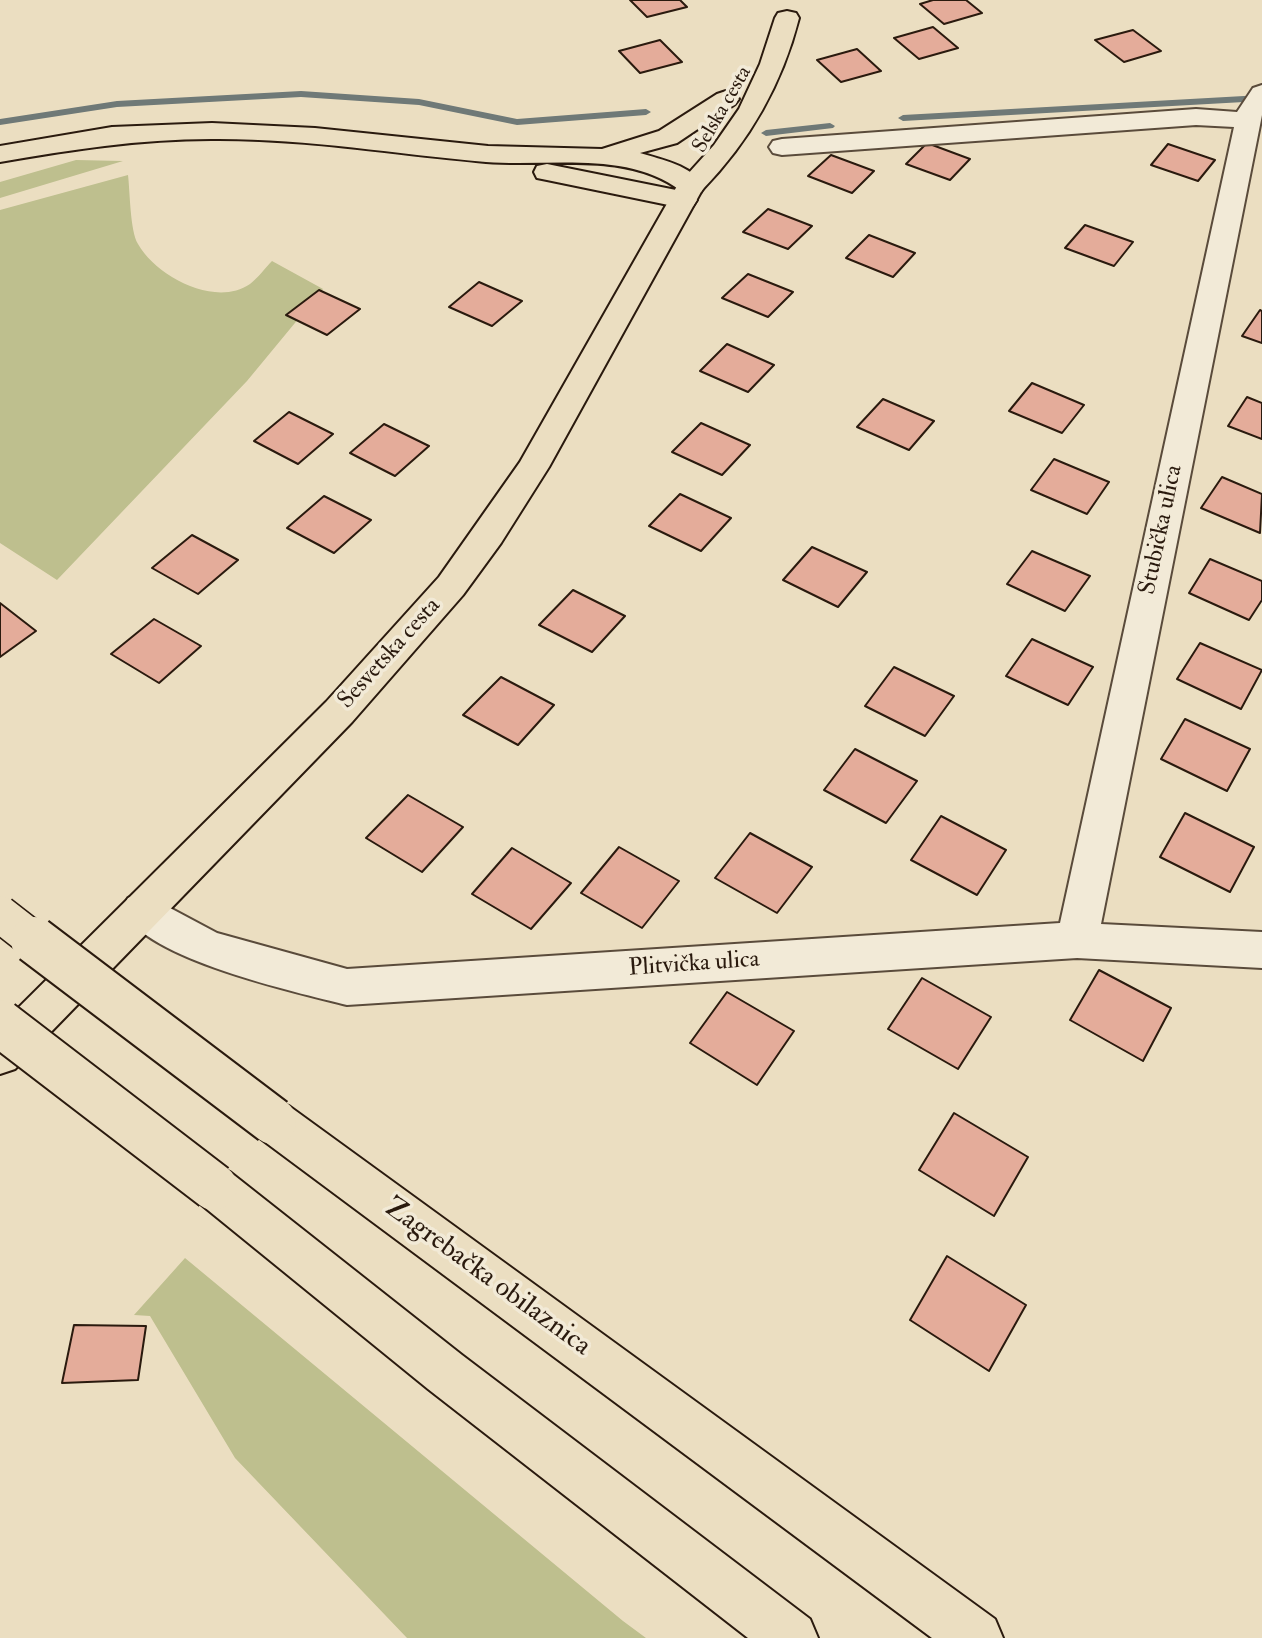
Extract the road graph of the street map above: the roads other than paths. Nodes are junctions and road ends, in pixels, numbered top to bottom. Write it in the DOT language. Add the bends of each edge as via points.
graph roads {
  1 [pos="794,9"];
  2 [pos="735,84"];
  3 [pos="1253,106"];
  4 [pos="782,147"];
  5 [pos="488,154"];
  6 [pos="7,155"];
  7 [pos="601,156"];
  8 [pos="687,193"];
  9 [pos="142,910"];
  10 [pos="0,915"];
  11 [pos="1077,940"];
  12 [pos="1262,950"];
  13 [pos="0,1023"];
  14 [pos="0,1055"];
  15 [pos="791,1638"];
  16 [pos="976,1638"];
  1 -- 2 [label="main road, Selska cesta"];
  1 -- 8 [label="main road, Selska cesta" via="733,140"];
  2 -- 7 [label="main road" via="668,137"];
  2 -- 8 [label="main road, Selska cesta" via="698,147"];
  3 -- 4 [label="street, Stubička ulica" via="1196,117"];
  3 -- 11 [label="street, Stubička ulica"];
  5 -- 6 [label="main road" via="212,131 112,135"];
  5 -- 7 [label="main road"];
  5 -- 8 [label="main road" via="555,174"];
  7 -- 8 [label="main road" via="656,165"];
  8 -- 9 [label="main road, Sesvetska cesta" via="533,467 489,535 339,712"];
  9 -- 11 [label="street, Plitvička ulica" via="205,947 347,987"];
  9 -- 14 [label="main road, Sesvetska cesta"];
  10 -- 16 [label="main road, Zagrebačka obilaznica, bridge"];
  11 -- 12 [label="street, Plitvička ulica"];
  13 -- 15 [label="main road, bridge"];
}
